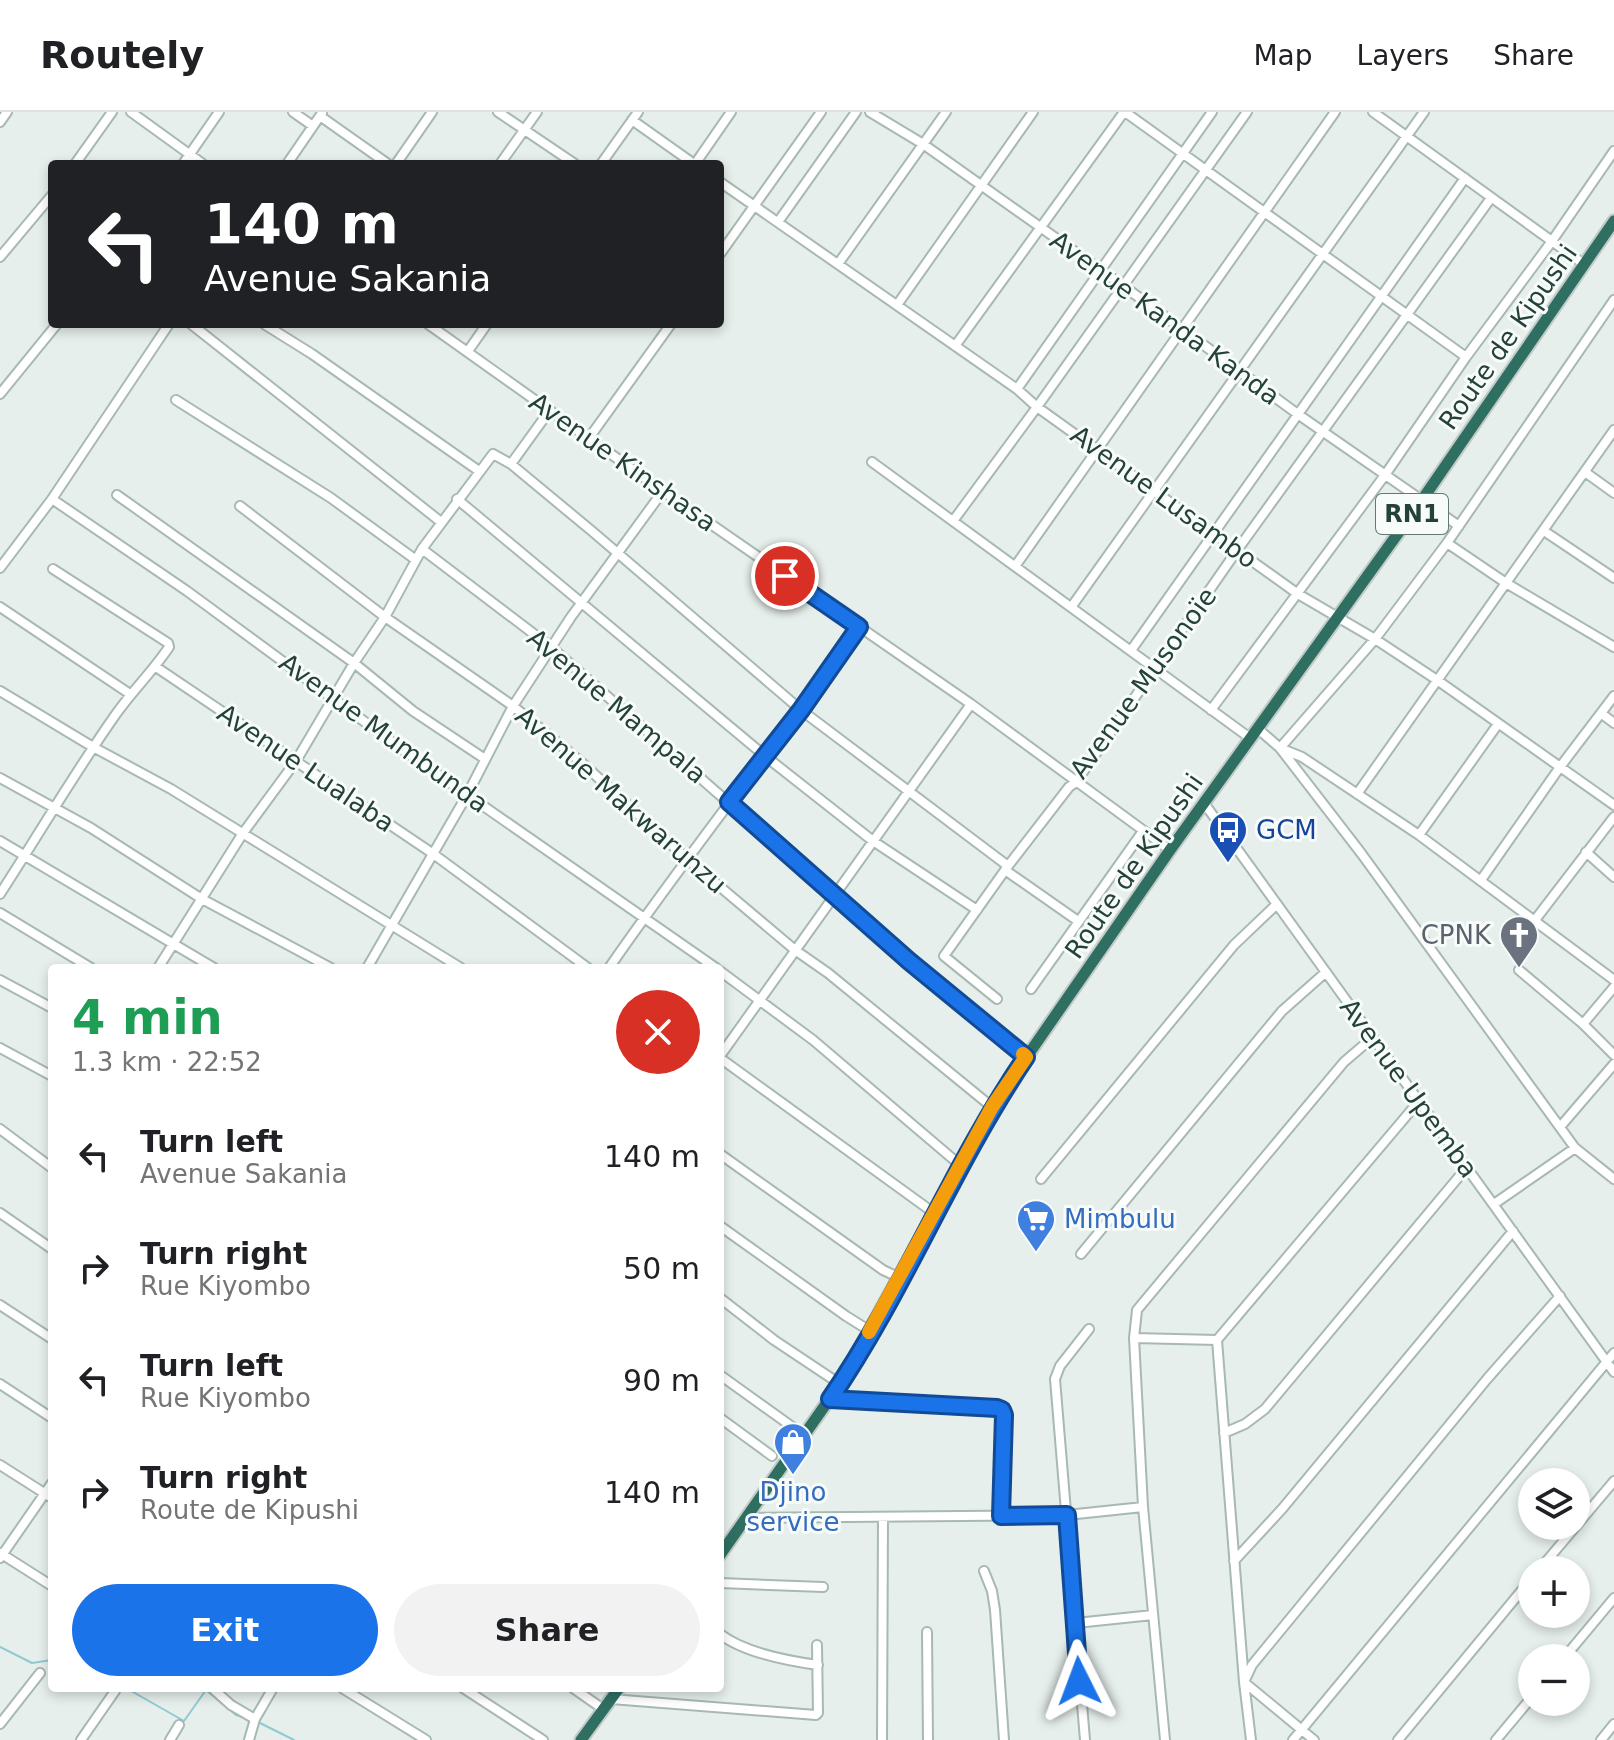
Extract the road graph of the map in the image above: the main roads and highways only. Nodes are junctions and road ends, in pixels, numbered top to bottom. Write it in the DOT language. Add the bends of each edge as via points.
graph roads {
  1 [pos="1614,221"];
  2 [pos="724,1550"];
  3 [pos="616,1692"];
  4 [pos="581,1740"];
  1 -- 2 [label="highway, Route de Kipushi / RN1" via="992,1107 840,1384"];
  3 -- 4 [label="highway"];
}
